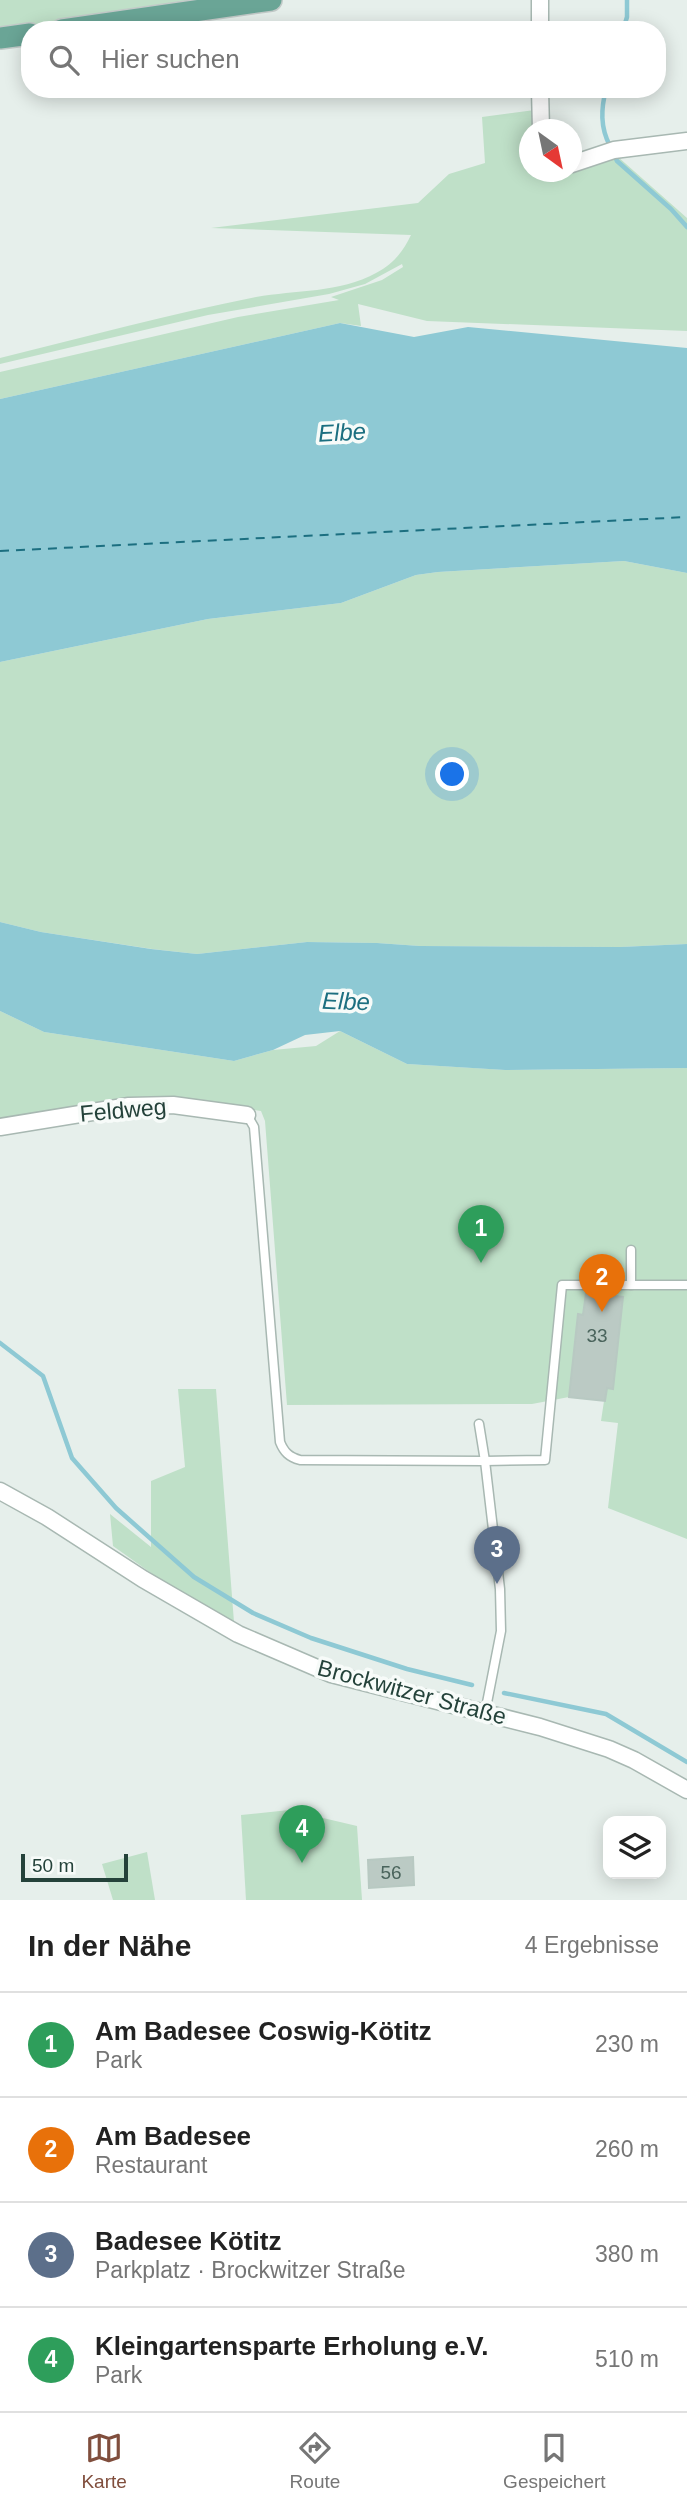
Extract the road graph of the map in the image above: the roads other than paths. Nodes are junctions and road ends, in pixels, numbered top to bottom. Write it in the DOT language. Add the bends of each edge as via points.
graph roads {
  1 [pos="271,0"];
  2 [pos="540,0"];
  3 [pos="125,21"];
  4 [pos="540,21"];
  5 [pos="21,35"];
  6 [pos="0,38"];
  7 [pos="540,98"];
  8 [pos="541,119"];
  9 [pos="687,141"];
  10 [pos="582,161"];
  11 [pos="247,1115"];
  12 [pos="0,1127"];
  13 [pos="631,1250"];
  14 [pos="631,1285"];
  15 [pos="687,1285"];
  16 [pos="479,1423"];
  17 [pos="485,1461"];
  18 [pos="0,1491"];
  19 [pos="485,1713"];
  20 [pos="687,1790"];
  1 -- 3 [label="main road"];
  2 -- 4 [label="street"];
  5 -- 6 [label="main road"];
  7 -- 8 [label="street"];
  9 -- 10 [label="street"];
  11 -- 12 [label="street, Feldweg" via="173,1105 129,1106"];
  11 -- 17 [label="lane" via="254,1127 283,1450 300,1460"];
  13 -- 14 [label="lane"];
  14 -- 15 [label="lane"];
  14 -- 17 [label="lane" via="562,1285 545,1460"];
  16 -- 17 [label="lane"];
  17 -- 19 [label="lane" via="500,1588 500,1631"];
  18 -- 19 [label="street, Brockwitzer Straße" via="238,1634 331,1674"];
  19 -- 20 [label="street, Brockwitzer Straße" via="609,1749"];
}
